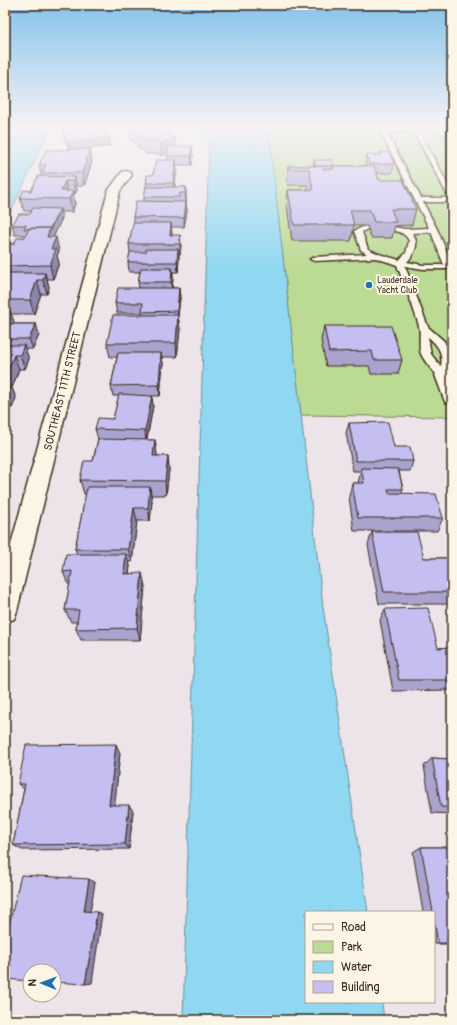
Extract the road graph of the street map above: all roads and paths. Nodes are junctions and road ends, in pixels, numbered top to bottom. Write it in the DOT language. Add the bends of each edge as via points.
graph roads {
  1 [pos="405,174"];
  2 [pos="439,174"];
  3 [pos="126,175"];
  4 [pos="452,199"];
  5 [pos="418,200"];
  6 [pos="365,228"];
  7 [pos="391,228"];
  8 [pos="433,230"];
  9 [pos="406,232"];
  10 [pos="376,256"];
  11 [pos="314,259"];
  12 [pos="400,263"];
  13 [pos="450,267"];
  14 [pos="424,328"];
  15 [pos="449,389"];
  16 [pos="5,610"];
  1 -- 5 [label="lane"];
  2 -- 4 [label="lane"];
  3 -- 16 [label="street, SOUTHEAST 11TH STREET" via="114,190"];
  4 -- 5 [label="lane"];
  5 -- 8 [label="lane"];
  6 -- 10 [label="lane" via="358,231 360,240 364,250"];
  7 -- 9 [label="lane"];
  8 -- 9 [label="lane"];
  8 -- 13 [label="lane"];
  9 -- 12 [label="lane" via="409,233 413,244 410,253"];
  10 -- 11 [label="lane"];
  10 -- 12 [label="lane"];
  12 -- 13 [label="lane" via="423,267"];
  12 -- 14 [label="lane"];
  14 -- 15 [label="lane" via="423,348 430,363"];
  14 -- 15 [label="lane" via="446,348"];
}
